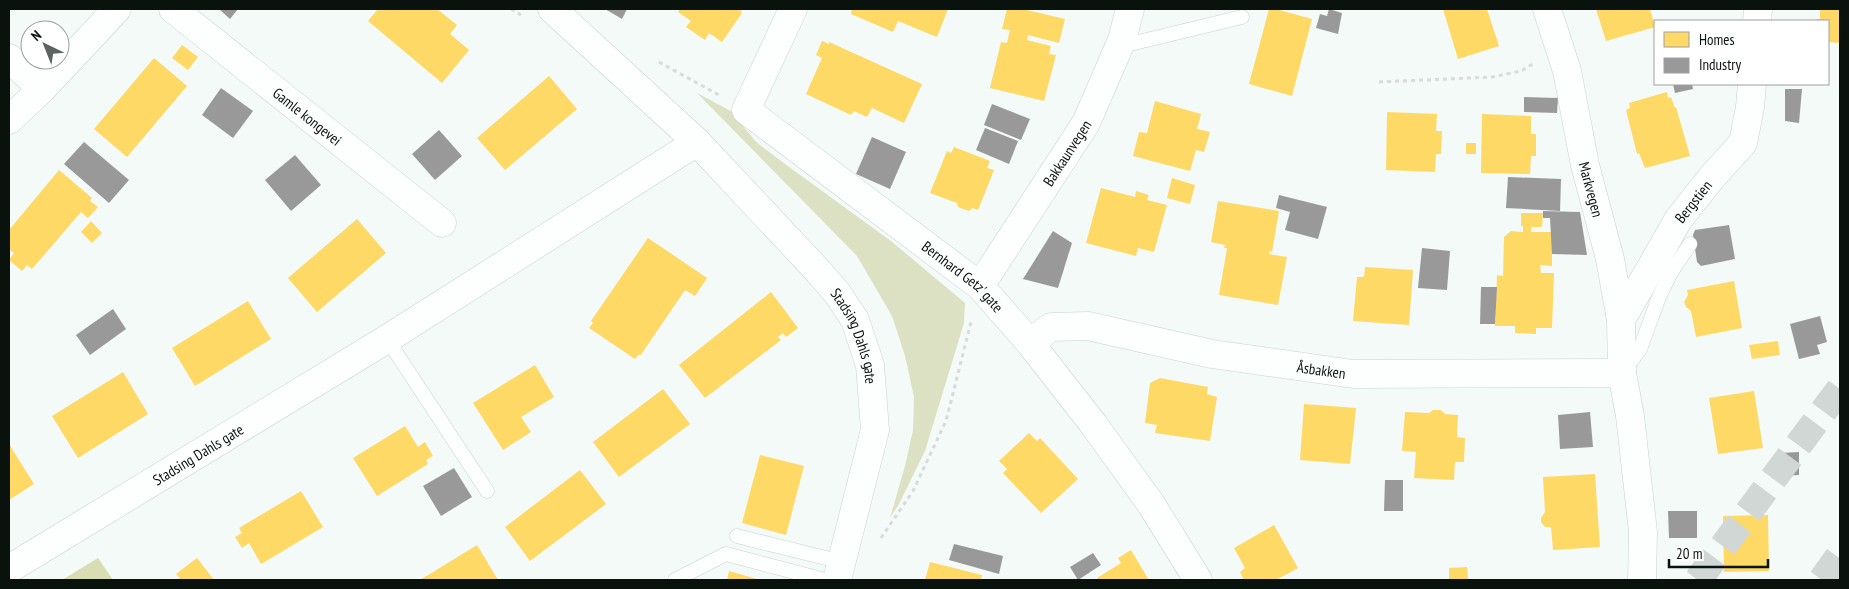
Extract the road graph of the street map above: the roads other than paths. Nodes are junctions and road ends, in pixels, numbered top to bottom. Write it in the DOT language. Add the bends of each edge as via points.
graph roads {
  1 [pos="117,9"];
  2 [pos="173,9"];
  3 [pos="552,9"];
  4 [pos="793,9"];
  5 [pos="1130,9"];
  6 [pos="1548,9"];
  7 [pos="1242,17"];
  8 [pos="1122,40"];
  9 [pos="9,58"];
  10 [pos="1752,85"];
  11 [pos="42,89"];
  12 [pos="9,120"];
  13 [pos="697,142"];
  14 [pos="442,223"];
  15 [pos="1690,244"];
  16 [pos="980,286"];
  17 [pos="1621,320"];
  18 [pos="387,339"];
  19 [pos="1030,343"];
  20 [pos="1622,373"];
  21 [pos="487,490"];
  22 [pos="737,536"];
  23 [pos="9,569"];
  24 [pos="835,574"];
  25 [pos="675,580"];
  26 [pos="1198,580"];
  27 [pos="1642,580"];
  1 -- 11 [label="street"];
  2 -- 14 [label="street, Gamle kongevei"];
  3 -- 13 [label="street, Stadsing Dahls gate"];
  4 -- 16 [label="street, Bernhard Getz' gate" via="746,110"];
  5 -- 8 [label="street, Bakkaunvegen"];
  6 -- 17 [label="street, Markvegen" via="1567,71"];
  7 -- 8 [label="lane" via="1134,43"];
  8 -- 16 [label="street, Bakkaunvegen" via="1086,123"];
  9 -- 11 [label="street"];
  10 -- 17 [label="street, Bergstien" via="1743,143 1678,220"];
  11 -- 12 [label="street"];
  13 -- 18 [label="street, Stadsing Dahls gate"];
  13 -- 24 [label="street, Stadsing Dahls gate" via="837,293 855,320 870,365 875,430"];
  15 -- 20 [label="lane" via="1659,297 1640,349"];
  16 -- 19 [label="street, Bernhard Getz' gate"];
  17 -- 20 [label="street, Markvegen"];
  18 -- 21 [label="lane"];
  18 -- 23 [label="street, Stadsing Dahls gate"];
  19 -- 20 [label="street, Åsbakken" via="1051,327 1088,326 1212,354 1352,374"];
  19 -- 26 [label="street, Bernhard Getz' gate" via="1152,504"];
  20 -- 27 [label="street, Markvegen" via="1643,532"];
  22 -- 24 [label="lane"];
  24 -- 25 [label="lane" via="726,554"];
}
